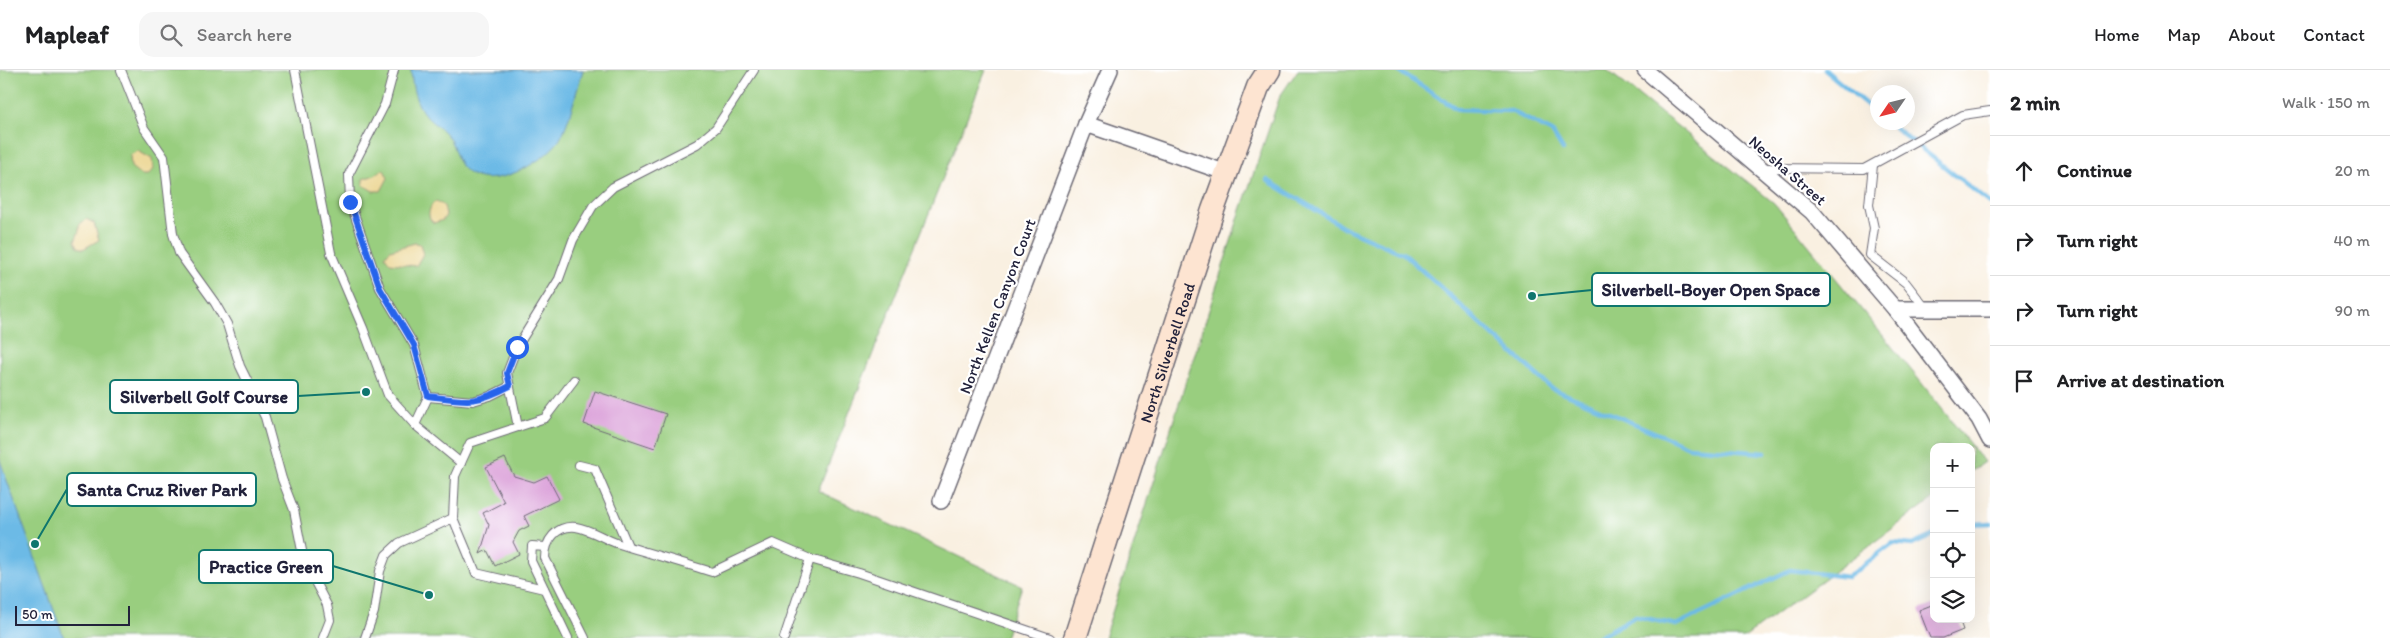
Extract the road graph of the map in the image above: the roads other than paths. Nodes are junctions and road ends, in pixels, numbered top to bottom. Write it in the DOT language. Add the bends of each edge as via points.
graph roads {
  1 [pos="121,70"];
  2 [pos="295,70"];
  3 [pos="394,70"];
  4 [pos="754,70"];
  5 [pos="1110,70"];
  6 [pos="1269,70"];
  7 [pos="1645,70"];
  8 [pos="1990,111"];
  9 [pos="1086,124"];
  10 [pos="1873,165"];
  11 [pos="1761,168"];
  12 [pos="1227,172"];
  13 [pos="1895,309"];
  14 [pos="1926,309"];
  15 [pos="1990,310"];
  16 [pos="574,380"];
  17 [pos="510,386"];
  18 [pos="428,396"];
  19 [pos="415,425"];
  20 [pos="518,427"];
  21 [pos="1990,440"];
  22 [pos="461,463"];
  23 [pos="579,465"];
  24 [pos="941,500"];
  25 [pos="453,518"];
  26 [pos="628,546"];
  27 [pos="545,547"];
  28 [pos="810,559"];
  29 [pos="544,588"];
  30 [pos="323,638"];
  31 [pos="366,638"];
  32 [pos="568,638"];
  33 [pos="585,638"];
  34 [pos="784,638"];
  35 [pos="1050,638"];
  36 [pos="1075,638"];
  1 -- 30 [label="lane" via="144,128 164,158 178,253 216,303 227,324 240,366 265,416 294,510 304,561 327,605 330,620"];
  2 -- 19 [label="lane" via="331,253 388,395"];
  3 -- 18 [label="lane" via="385,104 349,174 350,202 380,288 414,345"];
  4 -- 17 [label="lane" via="716,128 697,144 613,187 593,206 573,240 559,279 517,347 507,373"];
  5 -- 9 [label="street, North Kellen Canyon Court"];
  6 -- 12 [label="main road, North Silverbell Road" via="1258,87"];
  7 -- 11 [label="street, Neosha Street"];
  8 -- 10 [label="lane" via="1964,115"];
  9 -- 12 [label="street"];
  9 -- 24 [label="street, North Kellen Canyon Court"];
  10 -- 11 [label="lane" via="1864,169"];
  10 -- 14 [label="lane" via="1869,205 1874,228 1870,255 1906,283"];
  11 -- 13 [label="street, Neosha Street" via="1812,212"];
  12 -- 36 [label="main road, North Silverbell Road"];
  13 -- 14 [label="street"];
  13 -- 21 [label="street, Neosha Street" via="1979,418"];
  14 -- 15 [label="street"];
  16 -- 20 [label="lane" via="545,418"];
  17 -- 18 [label="lane" via="473,401"];
  17 -- 20 [label="lane"];
  18 -- 19 [label="lane"];
  19 -- 22 [label="lane"];
  20 -- 22 [label="lane" via="470,443"];
  22 -- 25 [label="lane" via="455,476"];
  23 -- 26 [label="lane" via="595,469"];
  25 -- 29 [label="lane" via="476,573"];
  25 -- 31 [label="lane" via="399,543 386,555"];
  26 -- 27 [label="lane" via="576,527 560,530 550,537"];
  26 -- 28 [label="lane" via="712,572 773,543"];
  27 -- 29 [label="lane" via="532,546 531,561"];
  27 -- 33 [label="lane" via="545,558"];
  28 -- 34 [label="lane"];
  28 -- 35 [label="lane"];
  29 -- 32 [label="lane"];
}
